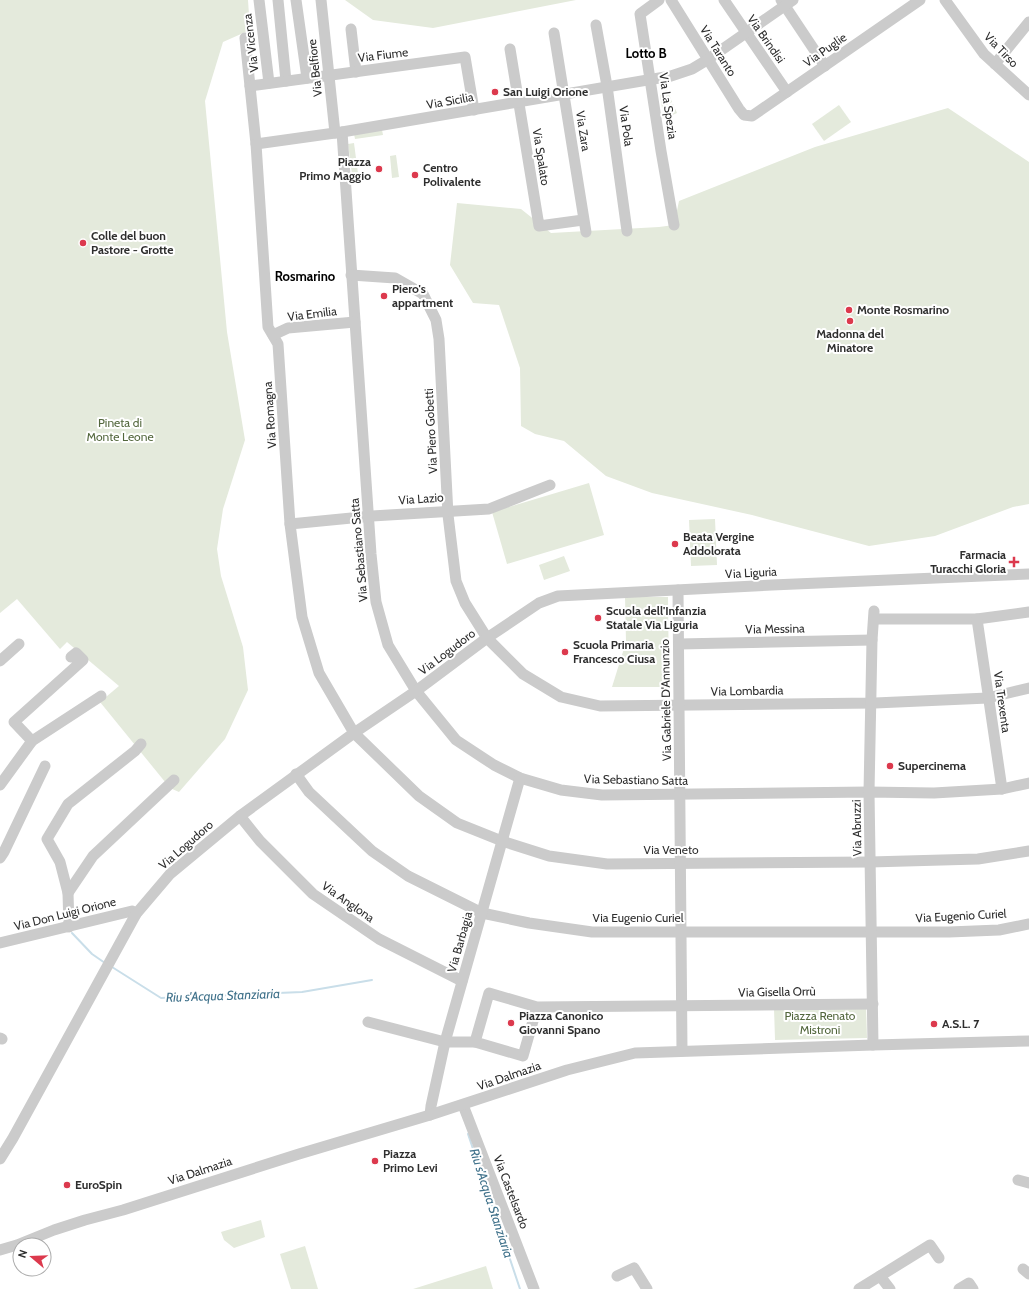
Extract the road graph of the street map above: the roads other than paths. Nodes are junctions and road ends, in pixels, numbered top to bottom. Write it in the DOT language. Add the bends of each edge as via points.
graph roads {
  1 [pos="259,0"];
  2 [pos="278,0"];
  3 [pos="296,0"];
  4 [pos="321,0"];
  5 [pos="659,0"];
  6 [pos="671,0"];
  7 [pos="724,0"];
  8 [pos="920,0"];
  9 [pos="945,0"];
  10 [pos="786,2"];
  11 [pos="1029,22"];
  12 [pos="596,25"];
  13 [pos="351,29"];
  14 [pos="746,32"];
  15 [pos="554,33"];
  16 [pos="245,38"];
  17 [pos="510,49"];
  18 [pos="708,60"];
  19 [pos="995,64"];
  20 [pos="825,66"];
  21 [pos="356,72"];
  22 [pos="328,75"];
  23 [pos="307,78"];
  24 [pos="651,80"];
  25 [pos="286,81"];
  26 [pos="269,83"];
  27 [pos="250,86"];
  28 [pos="607,88"];
  29 [pos="787,92"];
  30 [pos="564,94"];
  31 [pos="1029,95"];
  32 [pos="519,102"];
  33 [pos="474,110"];
  34 [pos="744,115"];
  35 [pos="338,133"];
  36 [pos="256,144"];
  37 [pos="584,220"];
  38 [pos="674,225"];
  39 [pos="627,231"];
  40 [pos="586,232"];
  41 [pos="351,275"];
  42 [pos="355,322"];
  43 [pos="273,335"];
  44 [pos="550,485"];
  45 [pos="448,510"];
  46 [pos="369,516"];
  47 [pos="290,524"];
  48 [pos="1029,574"];
  49 [pos="678,590"];
  50 [pos="1029,612"];
  51 [pos="977,619"];
  52 [pos="487,638"];
  53 [pos="872,640"];
  54 [pos="19,644"];
  55 [pos="678,644"];
  56 [pos="71,657"];
  57 [pos="0,661"];
  58 [pos="1029,688"];
  59 [pos="416,691"];
  60 [pos="101,696"];
  61 [pos="988,698"];
  62 [pos="871,703"];
  63 [pos="679,705"];
  64 [pos="354,733"];
  65 [pos="32,741"];
  66 [pos="141,744"];
  67 [pos="45,766"];
  68 [pos="296,774"];
  69 [pos="520,778"];
  70 [pos="174,780"];
  71 [pos="1029,783"];
  72 [pos="0,785"];
  73 [pos="1002,789"];
  74 [pos="869,792"];
  75 [pos="680,794"];
  76 [pos="240,816"];
  77 [pos="502,841"];
  78 [pos="1029,851"];
  79 [pos="0,858"];
  80 [pos="870,862"];
  81 [pos="681,863"];
  82 [pos="68,893"];
  83 [pos="482,913"];
  84 [pos="136,914"];
  85 [pos="1029,924"];
  86 [pos="69,927"];
  87 [pos="681,932"];
  88 [pos="871,932"];
  89 [pos="0,943"];
  90 [pos="462,981"];
  91 [pos="873,1004"];
  92 [pos="682,1006"];
  93 [pos="537,1007"];
  94 [pos="368,1022"];
  95 [pos="1029,1041"];
  96 [pos="445,1042"];
  97 [pos="475,1042"];
  98 [pos="873,1045"];
  99 [pos="682,1051"];
  100 [pos="463,1105"];
  101 [pos="430,1115"];
  102 [pos="0,1159"];
  103 [pos="1,1246"];
  104 [pos="939,1258"];
  105 [pos="617,1276"];
  106 [pos="880,1276"];
  107 [pos="534,1289"];
  108 [pos="647,1289"];
  109 [pos="859,1289"];
  110 [pos="890,1289"];
  111 [pos="959,1289"];
  112 [pos="974,1289"];
  1 -- 26 [label="street, Via Vicenza"];
  2 -- 25 [label="street"];
  3 -- 23 [label="street"];
  4 -- 22 [label="street, Via Belfiore"];
  5 -- 24 [label="street, Via La Spezia" via="640,14"];
  6 -- 18 [label="street, Via Taranto"];
  7 -- 14 [label="street, Via Brindisi"];
  8 -- 20 [label="street, Via Puglie"];
  9 -- 19 [label="street, Via Tirso" via="984,54"];
  10 -- 14 [label="street, Via Sicilia"];
  10 -- 20 [label="street"];
  11 -- 19 [label="street"];
  12 -- 28 [label="street, Via Pola"];
  13 -- 21 [label="street"];
  14 -- 18 [label="street, Via Sicilia"];
  14 -- 29 [label="street, Via Brindisi"];
  15 -- 30 [label="street, Via Zara"];
  16 -- 27 [label="street, Via Romagna"];
  17 -- 32 [label="street, Via Spalato"];
  18 -- 24 [label="street, Via Sicilia" via="692,69"];
  18 -- 34 [label="street, Via Taranto"];
  19 -- 31 [label="street, Via Tirso"];
  20 -- 29 [label="street, Via Puglie"];
  21 -- 22 [label="street, Via Fiume"];
  21 -- 33 [label="street, Via Fiume" via="465,57"];
  22 -- 23 [label="street, Via Fiume"];
  22 -- 35 [label="street, Via Belfiore"];
  23 -- 25 [label="street, Via Fiume"];
  24 -- 28 [label="street, Via Sicilia"];
  24 -- 38 [label="street, Via La Spezia"];
  25 -- 26 [label="street, Via Fiume"];
  26 -- 27 [label="street, Via Fiume"];
  27 -- 36 [label="street, Via Romagna"];
  28 -- 30 [label="street, Via Sicilia"];
  28 -- 39 [label="street, Via Pola"];
  29 -- 34 [label="street, Via Puglie" via="752,116"];
  30 -- 32 [label="street, Via Sicilia"];
  30 -- 37 [label="street, Via Zara"];
  32 -- 33 [label="street, Via Sicilia"];
  32 -- 37 [label="street, Via Spalato" via="539,226"];
  33 -- 35 [label="street, Via Sicilia"];
  35 -- 36 [label="street, Via Sicilia"];
  35 -- 41 [label="street, Via Sebastiano Satta"];
  36 -- 43 [label="street, Via Romagna" via="268,327"];
  37 -- 40 [label="street, Via Zara"];
  41 -- 42 [label="street, Via Sebastiano Satta"];
  41 -- 45 [label="street, Via Piero Gobetti" via="395,278 423,294 436,320"];
  42 -- 43 [label="street, Via Emilia" via="288,328"];
  42 -- 46 [label="street, Via Sebastiano Satta"];
  43 -- 47 [label="street, Via Romagna" via="278,344"];
  44 -- 45 [label="street, Via Lazio" via="489,509"];
  45 -- 46 [label="street, Via Lazio"];
  45 -- 52 [label="street, Via Piero Gobetti" via="456,581 465,603"];
  46 -- 47 [label="street, Via Lazio"];
  46 -- 59 [label="street, Via Sebastiano Satta" via="376,602 388,645"];
  47 -- 64 [label="street, Via Romagna" via="302,617 319,673"];
  48 -- 49 [label="street, Via Liguria"];
  49 -- 52 [label="street, Via Liguria" via="558,596 539,603"];
  49 -- 55 [label="street, Via Gabriele D'Annunzio"];
  50 -- 51 [label="street"];
  51 -- 53 [label="street, Via Abruzzi" via="874,615"];
  51 -- 61 [label="street, Via Trexenta"];
  52 -- 59 [label="street, Via Logudoro"];
  52 -- 63 [label="street, Via Lombardia" via="522,674 561,697 600,706"];
  53 -- 55 [label="street, Via Messina"];
  53 -- 62 [label="street, Via Abruzzi"];
  54 -- 57 [label="street"];
  55 -- 63 [label="street, Via Gabriele D'Annunzio"];
  56 -- 65 [label="street" via="76,653 83,660 14,722"];
  58 -- 61 [label="street, Via Lombardia"];
  59 -- 64 [label="street, Via Logudoro"];
  59 -- 69 [label="street, Via Sebastiano Satta" via="456,740 494,765"];
  60 -- 65 [label="street"];
  61 -- 62 [label="street, Via Lombardia"];
  61 -- 73 [label="street, Via Trexenta"];
  62 -- 63 [label="street, Via Lombardia"];
  62 -- 74 [label="street, Via Abruzzi"];
  63 -- 75 [label="street, Via Gabriele D'Annunzio"];
  64 -- 68 [label="street, Via Logudoro"];
  64 -- 77 [label="street, Via Veneto" via="419,796 457,823"];
  65 -- 72 [label="street"];
  66 -- 82 [label="street" via="136,751 68,804 47,839 60,862"];
  67 -- 79 [label="street"];
  68 -- 76 [label="street, Via Logudoro"];
  68 -- 83 [label="street, Via Eugenio Curiel" via="309,792 372,851 408,876"];
  69 -- 75 [label="street, Via Sebastiano Satta" via="561,790 602,795"];
  69 -- 77 [label="street, Via Barbagia"];
  70 -- 82 [label="street" via="93,856"];
  71 -- 73 [label="street, Via Sebastiano Satta"];
  73 -- 74 [label="street, Via Sebastiano Satta" via="934,793"];
  74 -- 75 [label="street, Via Sebastiano Satta"];
  74 -- 80 [label="street, Via Abruzzi"];
  75 -- 81 [label="street, Via Gabriele D'Annunzio"];
  76 -- 84 [label="street, Via Logudoro" via="170,874"];
  76 -- 90 [label="street, Via Anglona" via="313,894 379,939"];
  77 -- 81 [label="street, Via Veneto" via="549,856 607,864"];
  77 -- 83 [label="street, Via Barbagia"];
  78 -- 80 [label="street, Via Veneto" via="978,859"];
  80 -- 81 [label="street, Via Veneto"];
  80 -- 88 [label="street, Via Abruzzi"];
  81 -- 87 [label="street, Via Gabriele D'Annunzio"];
  82 -- 86 [label="street"];
  83 -- 87 [label="street, Via Eugenio Curiel" via="592,932"];
  83 -- 90 [label="street, Via Barbagia"];
  84 -- 86 [label="street, Via Don Luigi Orione" via="132,911"];
  84 -- 102 [label="street, Via Logudoro"];
  85 -- 88 [label="street, Via Eugenio Curiel" via="999,930"];
  86 -- 89 [label="street, Via Don Luigi Orione"];
  87 -- 88 [label="street, Via Eugenio Curiel"];
  87 -- 92 [label="street, Via Gabriele D'Annunzio"];
  88 -- 91 [label="street, Via Abruzzi"];
  90 -- 96 [label="street, Via Barbagia"];
  91 -- 92 [label="street, Via Gisella Orrù"];
  91 -- 98 [label="street, Via Abruzzi"];
  92 -- 93 [label="street, Via Gisella Orrù"];
  92 -- 99 [label="street, Via Gabriele D'Annunzio"];
  93 -- 97 [label="street" via="489,993"];
  93 -- 97 [label="street" via="523,1056"];
  94 -- 96 [label="street"];
  95 -- 98 [label="street, Via Dalmazia"];
  96 -- 97 [label="street"];
  96 -- 101 [label="street, Via Barbagia"];
  98 -- 99 [label="street, Via Dalmazia"];
  99 -- 100 [label="street, Via Dalmazia" via="635,1053 567,1070"];
  100 -- 101 [label="street, Via Dalmazia"];
  100 -- 107 [label="street, Via Castelsardo"];
  101 -- 103 [label="street, Via Dalmazia" via="85,1220 17,1245"];
  104 -- 106 [label="street" via="930,1245"];
  105 -- 108 [label="street" via="634,1268"];
  106 -- 109 [label="street"];
  106 -- 110 [label="street"];
  111 -- 112 [label="street" via="969,1283"];
}
